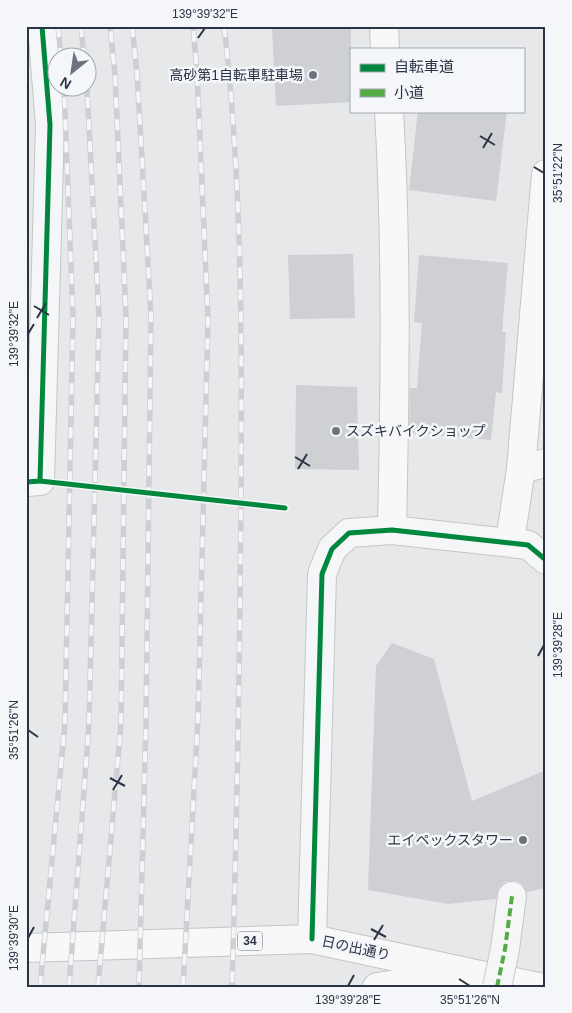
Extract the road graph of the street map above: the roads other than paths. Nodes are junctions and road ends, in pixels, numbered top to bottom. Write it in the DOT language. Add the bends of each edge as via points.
graph roads {
  1 [pos="42,26"];
  2 [pos="384,26"];
  3 [pos="385,48"];
  4 [pos="389,112"];
  5 [pos="546,174"];
  6 [pos="544,228"];
  7 [pos="533,466"];
  8 [pos="26,482"];
  9 [pos="392,530"];
  10 [pos="510,541"];
  11 [pos="546,560"];
  12 [pos="512,896"];
  13 [pos="312,938"];
  14 [pos="26,948"];
  15 [pos="471,973"];
  16 [pos="414,985"];
  17 [pos="377,987"];
  18 [pos="497,987"];
  19 [pos="539,987"];
  1 -- 8 [label="street" via="50,125 40,482"];
  2 -- 3 [label="street"];
  4 -- 9 [label="street" via="394,194"];
  5 -- 6 [label="street"];
  6 -- 7 [label="street"];
  7 -- 10 [label="street"];
  9 -- 10 [label="street"];
  9 -- 13 [label="street" via="349,533 332,549 322,574"];
  10 -- 11 [label="street" via="528,545"];
  12 -- 18 [label="street, bridge"];
  13 -- 14 [label="street, 日の出通り / 34"];
  13 -- 15 [label="street, 日の出通り / 34"];
  15 -- 16 [label="street"];
  15 -- 19 [label="street, 日の出通り"];
  16 -- 17 [label="street"];
}
